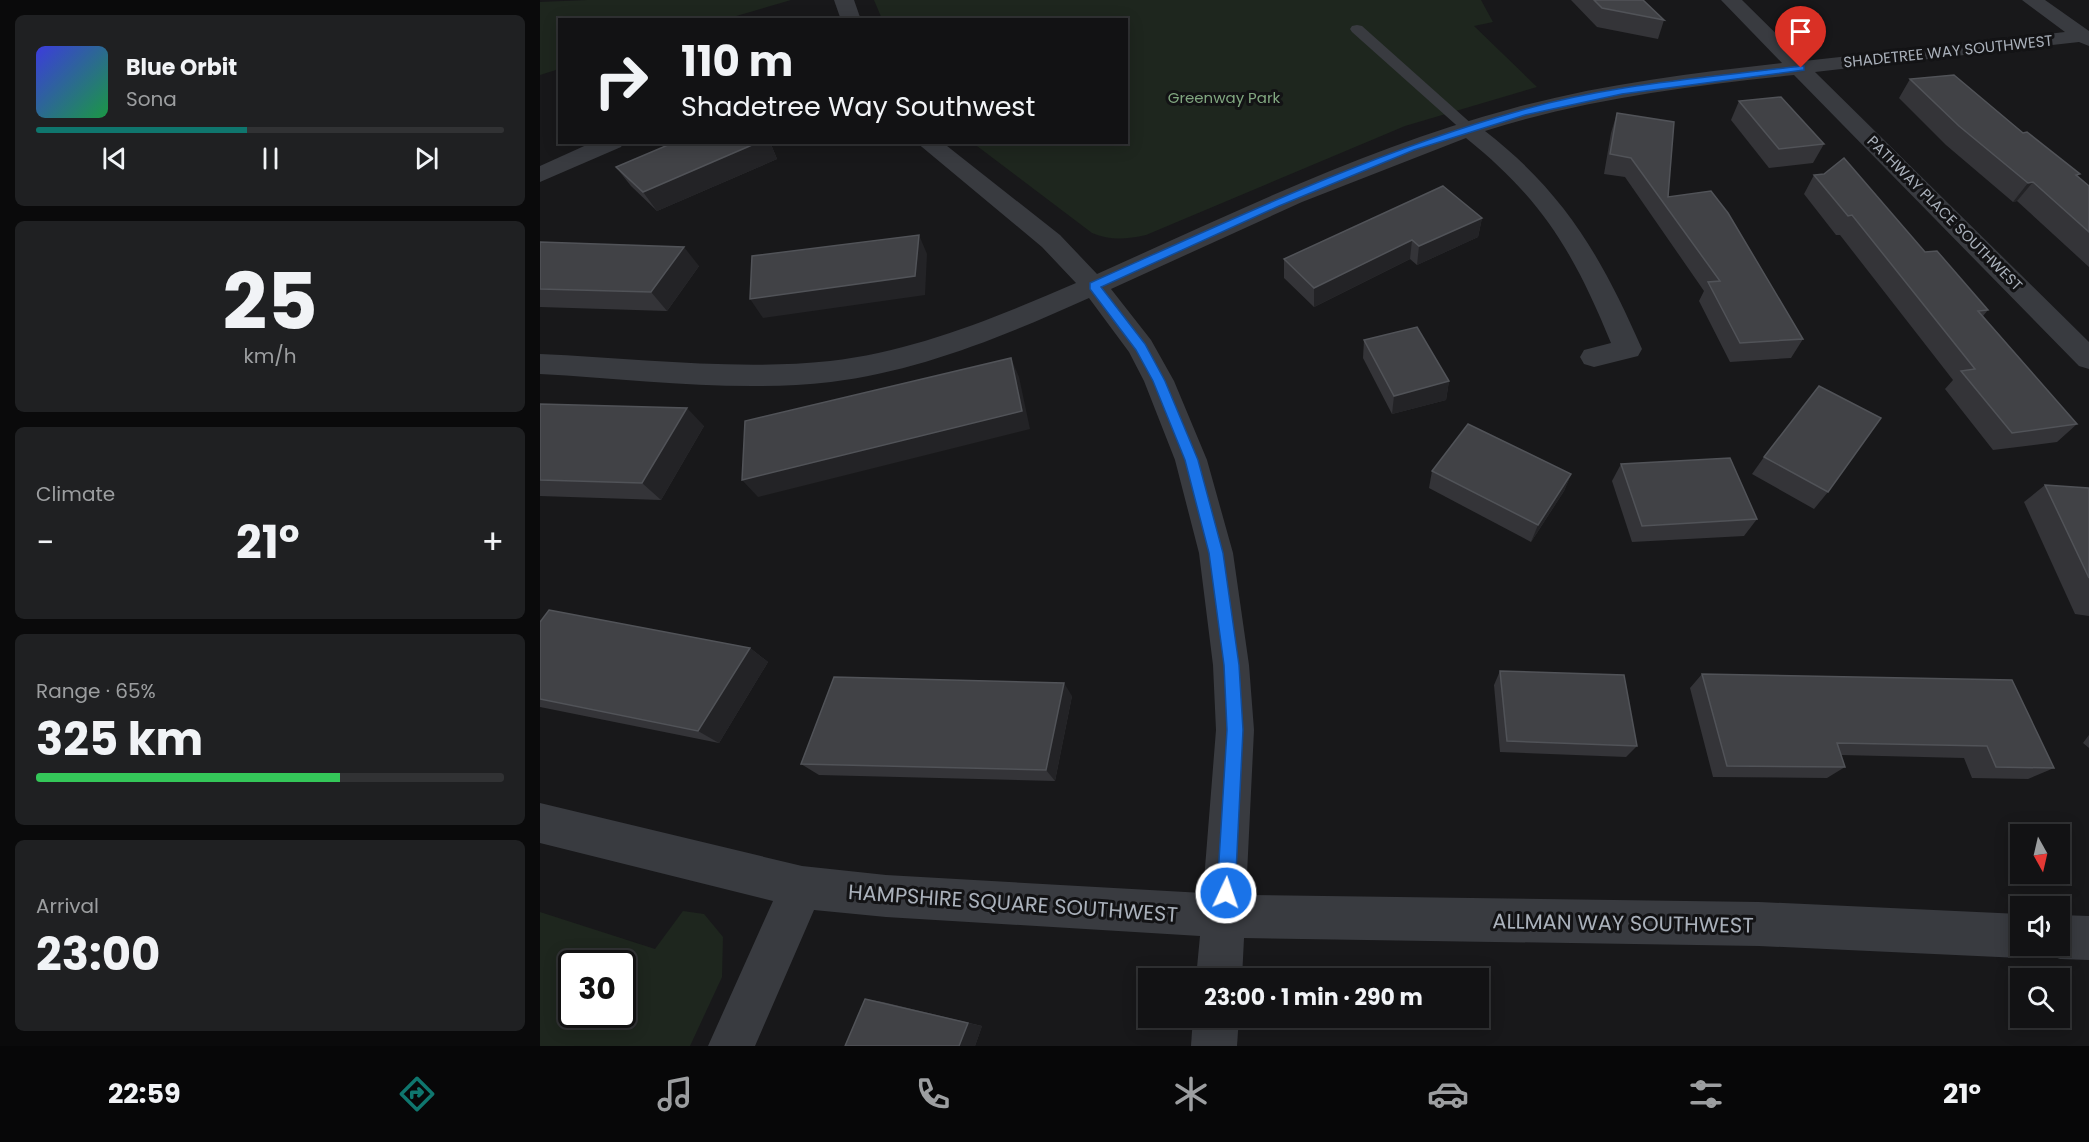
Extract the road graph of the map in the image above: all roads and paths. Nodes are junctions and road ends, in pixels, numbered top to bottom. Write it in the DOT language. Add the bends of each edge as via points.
graph roads {
  1 [pos="844,0"];
  2 [pos="1731,0"];
  3 [pos="2032,0"];
  4 [pos="850,18"];
  5 [pos="1357,29"];
  6 [pos="2086,38"];
  7 [pos="1801,68"];
  8 [pos="1469,129"];
  9 [pos="609,144"];
  10 [pos="930,144"];
  11 [pos="540,176"];
  12 [pos="1094,286"];
  13 [pos="1594,357"];
  14 [pos="2089,359"];
  15 [pos="540,364"];
  16 [pos="540,823"];
  17 [pos="802,887"];
  18 [pos="1225,916"];
  19 [pos="2010,936"];
  20 [pos="2070,938"];
  21 [pos="2089,939"];
  22 [pos="1220,968"];
  23 [pos="1215,1028"];
  24 [pos="731,1046"];
  25 [pos="1214,1046"];
  1 -- 4 [label="street"];
  2 -- 7 [label="street, PATHWAY PLACE SOUTHWEST"];
  3 -- 6 [label="street"];
  5 -- 8 [label="lane"];
  6 -- 7 [label="street, SHADETREE WAY SOUTHWEST"];
  7 -- 8 [label="street, SHADETREE WAY SOUTHWEST" via="1622,91 1523,112"];
  7 -- 14 [label="street, PATHWAY PLACE SOUTHWEST"];
  8 -- 12 [label="street, SHADETREE WAY SOUTHWEST" via="1410,148 1286,199"];
  8 -- 13 [label="street" via="1502,154 1540,193 1573,237 1598,280 1628,349"];
  9 -- 11 [label="street"];
  10 -- 12 [label="street" via="1051,241"];
  12 -- 15 [label="street, SHADETREE WAY SOUTHWEST" via="969,339 851,369 732,374"];
  12 -- 18 [label="street" via="1141,347 1159,381 1191,460 1216,553 1232,665 1235,730"];
  16 -- 17 [label="street, HAMPSHIRE SQUARE SOUTHWEST"];
  17 -- 18 [label="street, HAMPSHIRE SQUARE SOUTHWEST" via="886,896"];
  17 -- 24 [label="street"];
  18 -- 19 [label="street, ALLMAN WAY SOUTHWEST" via="1759,924"];
  18 -- 22 [label="street"];
  20 -- 21 [label="street"];
  23 -- 25 [label="street"];
}
